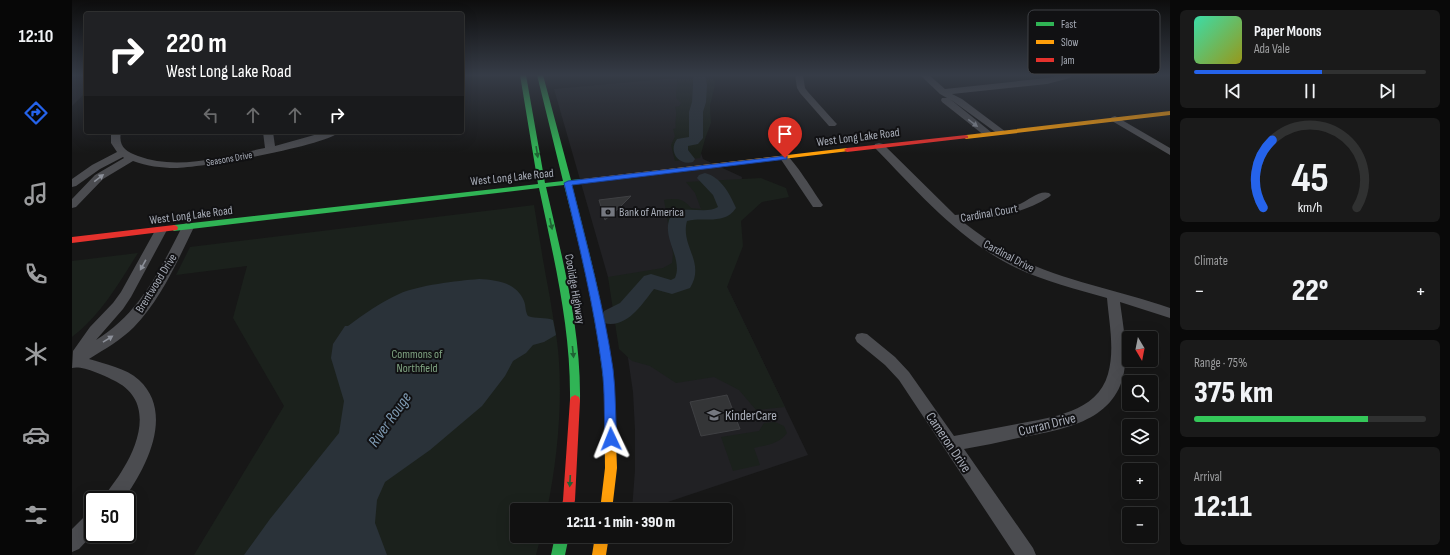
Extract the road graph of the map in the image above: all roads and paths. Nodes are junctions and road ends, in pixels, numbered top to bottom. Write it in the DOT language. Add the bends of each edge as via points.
graph roads {
  1 [pos="533,101"];
  2 [pos="540,101"];
  3 [pos="811,101"];
  4 [pos="945,101"];
  5 [pos="960,101"];
  6 [pos="1170,113"];
  7 [pos="1115,119"];
  8 [pos="540,120"];
  9 [pos="832,124"];
  10 [pos="1001,132"];
  11 [pos="116,134"];
  12 [pos="268,134"];
  13 [pos="328,134"];
  14 [pos="988,134"];
  15 [pos="879,146"];
  16 [pos="270,150"];
  17 [pos="1170,152"];
  18 [pos="127,155"];
  19 [pos="785,158"];
  20 [pos="568,183"];
  21 [pos="72,184"];
  22 [pos="542,186"];
  23 [pos="1045,195"];
  24 [pos="72,204"];
  25 [pos="817,206"];
  26 [pos="954,220"];
  27 [pos="188,227"];
  28 [pos="161,230"];
  29 [pos="72,240"];
  30 [pos="562,275"];
  31 [pos="590,277"];
  32 [pos="1113,295"];
  33 [pos="567,301"];
  34 [pos="596,304"];
  35 [pos="1170,313"];
  36 [pos="862,338"];
  37 [pos="74,361"];
  38 [pos="950,444"];
  39 [pos="119,491"];
  40 [pos="568,503"];
  41 [pos="607,503"];
  42 [pos="84,530"];
  43 [pos="72,542"];
  44 [pos="561,543"];
  45 [pos="601,543"];
  46 [pos="558,555"];
  47 [pos="599,555"];
  48 [pos="1026,555"];
  1 -- 8 [label="main road, Coolidge Highway"];
  2 -- 8 [label="main road, Coolidge Highway"];
  3 -- 9 [label="street"];
  4 -- 14 [label="street, one-way"];
  5 -- 10 [label="street"];
  6 -- 7 [label="main road, West Long Lake Road"];
  7 -- 10 [label="main road, West Long Lake Road"];
  7 -- 17 [label="street"];
  8 -- 20 [label="main road, Coolidge Highway" via="554,131"];
  8 -- 22 [label="main road, Coolidge Highway, one-way"];
  10 -- 14 [label="main road, West Long Lake Road"];
  11 -- 18 [label="street" via="118,149"];
  12 -- 16 [label="street"];
  13 -- 16 [label="street, Seasons Drive" via="300,144"];
  14 -- 15 [label="main road, West Long Lake Road"];
  15 -- 19 [label="main road, West Long Lake Road"];
  15 -- 26 [label="street, Cardinal Drive"];
  16 -- 18 [label="street, Seasons Drive" via="210,162 183,164 154,163"];
  18 -- 21 [label="street" via="96,167"];
  24 -- 18 [label="street, one-way" via="99,177"];
  19 -- 20 [label="main road, West Long Lake Road"];
  19 -- 25 [label="street"];
  20 -- 22 [label="main road, West Long Lake Road"];
  20 -- 31 [label="main road, Coolidge Highway"];
  22 -- 27 [label="main road, West Long Lake Road"];
  22 -- 30 [label="main road, Coolidge Highway, one-way"];
  23 -- 26 [label="street, Cardinal Court" via="1032,204 1016,210"];
  26 -- 32 [label="street, Cardinal Drive" via="974,237 1010,260 1054,278"];
  27 -- 28 [label="main road, West Long Lake Road"];
  37 -- 27 [label="street, Brentwood Drive, one-way" via="116,334 137,315 153,292"];
  28 -- 29 [label="main road, West Long Lake Road"];
  28 -- 37 [label="street, Brentwood Drive, one-way" via="126,294"];
  30 -- 31 [label="main road" via="566,279 576,281"];
  30 -- 33 [label="main road, Coolidge Highway"];
  31 -- 34 [label="main road, Coolidge Highway"];
  32 -- 35 [label="street, Cardinal Drive"];
  32 -- 38 [label="street, Curran Drive" via="1118,367 1107,396 1082,415 1058,424"];
  33 -- 34 [label="main road" via="581,297 591,299"];
  33 -- 40 [label="main road, Coolidge Highway, one-way" via="576,378"];
  34 -- 41 [label="main road, Coolidge Highway" via="606,356 609,393 612,468"];
  36 -- 38 [label="street, Cameron Drive" via="904,376"];
  37 -- 39 [label="street" via="107,371 128,381 141,393 146,406 148,426 142,449"];
  38 -- 48 [label="street, Cameron Drive"];
  42 -- 43 [label="street"];
  44 -- 46 [label="main road"];
  45 -- 47 [label="main road"];
}
